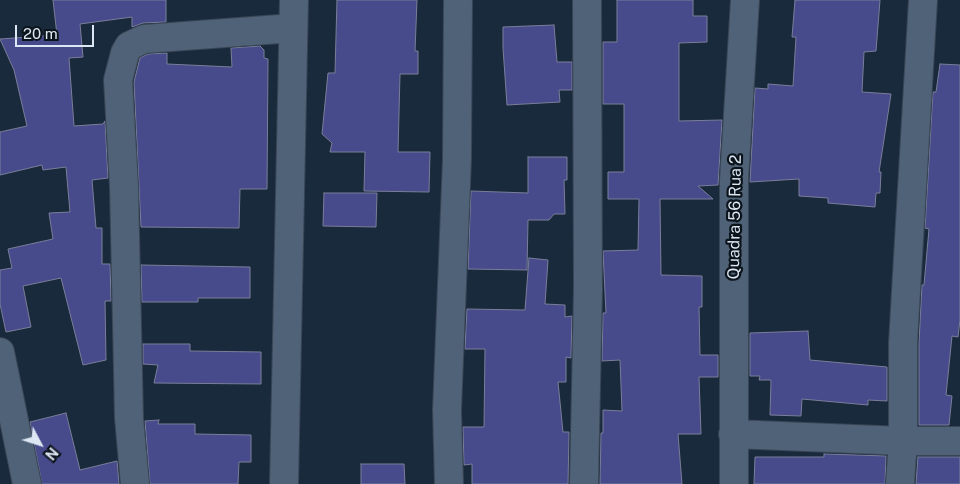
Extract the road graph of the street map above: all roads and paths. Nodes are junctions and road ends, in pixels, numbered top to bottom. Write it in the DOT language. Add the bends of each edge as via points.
graph roads {
  1 [pos="294,0"];
  2 [pos="458,0"];
  3 [pos="587,0"];
  4 [pos="745,0"];
  5 [pos="923,0"];
  6 [pos="293,28"];
  7 [pos="0,352"];
  8 [pos="733,434"];
  9 [pos="903,441"];
  10 [pos="960,441"];
  11 [pos="27,484"];
  12 [pos="136,484"];
  13 [pos="284,484"];
  14 [pos="449,484"];
  15 [pos="584,484"];
  16 [pos="734,484"];
  17 [pos="900,484"];
  1 -- 6 [label="street"];
  2 -- 14 [label="street" via="457,159 447,410"];
  3 -- 15 [label="street" via="588,270"];
  4 -- 8 [label="street, Quadra 56 Rua 2" via="734,180"];
  5 -- 9 [label="street" via="903,343"];
  6 -- 12 [label="street" via="144,39 124,53 118,80 124,186 129,418"];
  6 -- 13 [label="street"];
  7 -- 11 [label="street"];
  8 -- 9 [label="street"];
  8 -- 16 [label="street, Quadra 56 Rua 2"];
  9 -- 10 [label="street"];
  9 -- 17 [label="street"];
}
